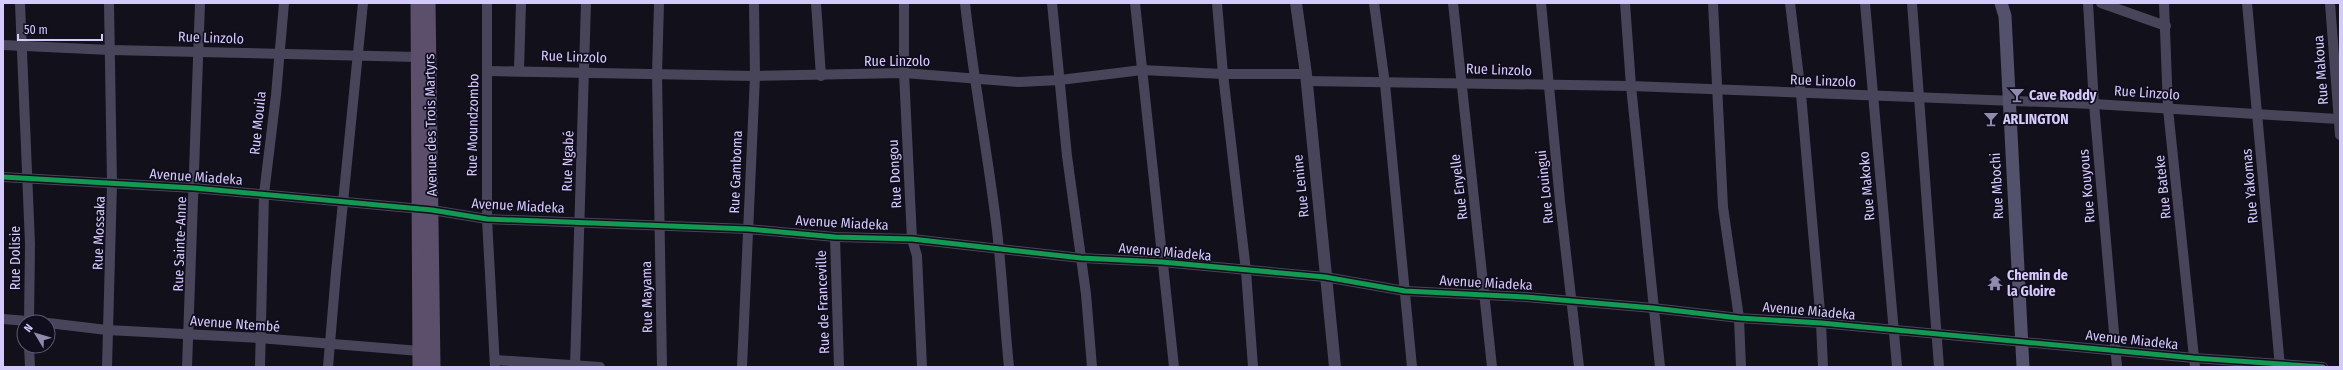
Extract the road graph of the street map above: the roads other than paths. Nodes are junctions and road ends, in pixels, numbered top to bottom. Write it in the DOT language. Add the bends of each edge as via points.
graph roads {
  1 [pos="20,3"];
  2 [pos="109,3"];
  3 [pos="200,3"];
  4 [pos="284,3"];
  5 [pos="363,3"];
  6 [pos="418,3"];
  7 [pos="428,3"];
  8 [pos="487,3"];
  9 [pos="521,3"];
  10 [pos="586,3"];
  11 [pos="659,3"];
  12 [pos="754,3"];
  13 [pos="816,3"];
  14 [pos="904,3"];
  15 [pos="965,3"];
  16 [pos="1052,3"];
  17 [pos="1135,3"];
  18 [pos="1217,3"];
  19 [pos="1296,3"];
  20 [pos="1374,3"];
  21 [pos="1453,3"];
  22 [pos="1541,3"];
  23 [pos="1625,3"];
  24 [pos="1713,3"];
  25 [pos="1790,3"];
  26 [pos="1864,3"];
  27 [pos="1912,3"];
  28 [pos="2001,3"];
  29 [pos="2088,3"];
  30 [pos="2101,3"];
  31 [pos="2164,3"];
  32 [pos="2247,3"];
  33 [pos="2330,3"];
  34 [pos="2166,26"];
  35 [pos="3,45"];
  36 [pos="20,45"];
  37 [pos="110,50"];
  38 [pos="198,51"];
  39 [pos="279,54"];
  40 [pos="358,56"];
  41 [pos="418,57"];
  42 [pos="519,70"];
  43 [pos="1142,70"];
  44 [pos="488,71"];
  45 [pos="584,71"];
  46 [pos="904,73"];
  47 [pos="657,74"];
  48 [pos="1223,74"];
  49 [pos="755,76"];
  50 [pos="821,76"];
  51 [pos="973,78"];
  52 [pos="1306,78"];
  53 [pos="1060,80"];
  54 [pos="1461,83"];
  55 [pos="1385,84"];
  56 [pos="1548,86"];
  57 [pos="1631,86"];
  58 [pos="1717,91"];
  59 [pos="1801,94"];
  60 [pos="1872,96"];
  61 [pos="1921,99"];
  62 [pos="2009,100"];
  63 [pos="2094,104"];
  64 [pos="2168,109"];
  65 [pos="2258,114"];
  66 [pos="2338,119"];
  67 [pos="2340,135"];
  68 [pos="3,176"];
  69 [pos="27,179"];
  70 [pos="112,184"];
  71 [pos="194,188"];
  72 [pos="264,194"];
  73 [pos="343,203"];
  74 [pos="426,210"];
  75 [pos="487,218"];
  76 [pos="580,221"];
  77 [pos="661,226"];
  78 [pos="748,229"];
  79 [pos="835,237"];
  80 [pos="912,239"];
  81 [pos="998,248"];
  82 [pos="1081,258"];
  83 [pos="1162,262"];
  84 [pos="1246,271"];
  85 [pos="1326,277"];
  86 [pos="1405,291"];
  87 [pos="1485,295"];
  88 [pos="1572,302"];
  89 [pos="1653,308"];
  90 [pos="29,314"];
  91 [pos="1739,318"];
  92 [pos="3,319"];
  93 [pos="16,320"];
  94 [pos="1821,323"];
  95 [pos="56,324"];
  96 [pos="107,330"];
  97 [pos="1895,331"];
  98 [pos="1937,333"];
  99 [pos="188,334"];
  100 [pos="259,338"];
  101 [pos="2021,343"];
  102 [pos="329,345"];
  103 [pos="2116,350"];
  104 [pos="420,351"];
  105 [pos="30,354"];
  106 [pos="495,363"];
  107 [pos="2195,363"];
  108 [pos="2280,365"];
  109 [pos="575,366"];
  110 [pos="30,367"];
  111 [pos="107,367"];
  112 [pos="187,367"];
  113 [pos="260,367"];
  114 [pos="328,367"];
  115 [pos="420,367"];
  116 [pos="433,367"];
  117 [pos="600,367"];
  118 [pos="662,367"];
  119 [pos="742,367"];
  120 [pos="839,367"];
  121 [pos="922,367"];
  122 [pos="1009,367"];
  123 [pos="1092,367"];
  124 [pos="1174,367"];
  125 [pos="1253,367"];
  126 [pos="1335,367"];
  127 [pos="1412,367"];
  128 [pos="1492,367"];
  129 [pos="1579,367"];
  130 [pos="1660,367"];
  131 [pos="1741,367"];
  132 [pos="1823,367"];
  133 [pos="1897,367"];
  134 [pos="1939,367"];
  135 [pos="2023,367"];
  136 [pos="2117,367"];
  137 [pos="2323,367"];
  1 -- 36 [label="street, Rue Dolisie"];
  2 -- 37 [label="street, Rue Mossaka"];
  3 -- 38 [label="street, Rue Sainte-Anne"];
  4 -- 39 [label="street, Rue Mouila"];
  5 -- 40 [label="street"];
  6 -- 41 [label="main road, Avenue des Trois Martyrs"];
  7 -- 74 [label="main road, Avenue des Trois Martyrs"];
  8 -- 44 [label="street, Rue Moundzombo"];
  9 -- 42 [label="street"];
  10 -- 45 [label="street, Rue Ngabé"];
  11 -- 47 [label="street, Rue Mayama"];
  12 -- 49 [label="street, Rue Gamboma"];
  13 -- 50 [label="street"];
  14 -- 46 [label="street, Rue Dongou"];
  15 -- 51 [label="street"];
  16 -- 53 [label="street"];
  17 -- 43 [label="street"];
  18 -- 48 [label="street"];
  19 -- 52 [label="street, Rue Lenine"];
  20 -- 55 [label="street"];
  21 -- 54 [label="street, Rue Enyelle"];
  22 -- 56 [label="street, Rue Louingui"];
  23 -- 57 [label="street"];
  24 -- 58 [label="street"];
  25 -- 59 [label="street"];
  26 -- 60 [label="street, Rue Makoko"];
  27 -- 61 [label="street"];
  28 -- 62 [label="main road, Rue Mbochi" via="2005,16"];
  29 -- 63 [label="street, Rue Kouyous"];
  30 -- 34 [label="street"];
  31 -- 34 [label="street, Rue Bateke"];
  32 -- 65 [label="street, Rue Yakomas"];
  33 -- 66 [label="street, Rue Makoua"];
  34 -- 64 [label="street, Rue Bateke"];
  35 -- 36 [label="street, Rue Linzolo"];
  36 -- 37 [label="street, Rue Linzolo"];
  36 -- 69 [label="street, Rue Dolisie"];
  37 -- 38 [label="street, Rue Linzolo"];
  37 -- 70 [label="street, Rue Mossaka"];
  38 -- 39 [label="street, Rue Linzolo"];
  38 -- 71 [label="street, Rue Sainte-Anne"];
  39 -- 40 [label="street, Rue Linzolo"];
  39 -- 72 [label="street, Rue Mouila"];
  40 -- 41 [label="street, Rue Linzolo"];
  40 -- 73 [label="street"];
  41 -- 74 [label="main road, Avenue des Trois Martyrs"];
  42 -- 44 [label="street, Rue Linzolo"];
  42 -- 45 [label="street, Rue Linzolo"];
  43 -- 48 [label="street, Rue Linzolo"];
  43 -- 53 [label="street, Rue Linzolo"];
  43 -- 83 [label="street"];
  44 -- 75 [label="street, Rue Moundzombo"];
  45 -- 47 [label="street, Rue Linzolo"];
  45 -- 76 [label="street, Rue Ngabé"];
  46 -- 50 [label="street, Rue Linzolo"];
  46 -- 51 [label="street, Rue Linzolo"];
  46 -- 80 [label="street, Rue Dongou"];
  47 -- 49 [label="street, Rue Linzolo"];
  47 -- 77 [label="street, Rue Mayama"];
  48 -- 52 [label="street, Rue Linzolo"];
  48 -- 84 [label="street"];
  49 -- 50 [label="street, Rue Linzolo"];
  49 -- 78 [label="street, Rue Gamboma"];
  51 -- 53 [label="street, Rue Linzolo" via="1019,82"];
  51 -- 81 [label="street" via="985,133"];
  52 -- 55 [label="street, Rue Linzolo"];
  52 -- 85 [label="street, Rue Lenine"];
  53 -- 82 [label="street"];
  54 -- 55 [label="street, Rue Linzolo"];
  54 -- 56 [label="street, Rue Linzolo"];
  54 -- 87 [label="street, Rue Enyelle"];
  55 -- 86 [label="street"];
  56 -- 57 [label="street, Rue Linzolo"];
  56 -- 88 [label="street, Rue Louingui"];
  57 -- 58 [label="street, Rue Linzolo"];
  57 -- 89 [label="street"];
  58 -- 59 [label="street, Rue Linzolo"];
  58 -- 91 [label="street" via="1723,207"];
  59 -- 60 [label="street, Rue Linzolo"];
  59 -- 94 [label="street"];
  60 -- 61 [label="street, Rue Linzolo"];
  60 -- 97 [label="street, Rue Makoko"];
  61 -- 62 [label="street, Rue Linzolo"];
  61 -- 98 [label="street"];
  62 -- 63 [label="street, Rue Linzolo"];
  62 -- 101 [label="main road, Rue Mbochi"];
  63 -- 64 [label="street, Rue Linzolo"];
  63 -- 103 [label="street, Rue Kouyous"];
  64 -- 65 [label="street, Rue Linzolo"];
  64 -- 107 [label="street, Rue Bateke"];
  65 -- 66 [label="street, Rue Linzolo"];
  65 -- 108 [label="street, Rue Yakomas"];
  66 -- 67 [label="street, Rue Makoua"];
  68 -- 69 [label="street, Avenue Miadeka"];
  69 -- 70 [label="street, Avenue Miadeka"];
  69 -- 90 [label="street, Rue Dolisie"];
  70 -- 71 [label="street, Avenue Miadeka"];
  70 -- 96 [label="street, Rue Mossaka"];
  71 -- 72 [label="street, Avenue Miadeka"];
  71 -- 99 [label="street, Rue Sainte-Anne"];
  72 -- 73 [label="street, Avenue Miadeka"];
  72 -- 100 [label="street, Rue Mouila"];
  73 -- 74 [label="street, Avenue Miadeka"];
  73 -- 102 [label="street"];
  74 -- 75 [label="street, Avenue Miadeka"];
  74 -- 104 [label="main road, Avenue des Trois Martyrs"];
  74 -- 116 [label="main road, Avenue des Trois Martyrs"];
  75 -- 76 [label="street, Avenue Miadeka"];
  75 -- 106 [label="street, Rue Moundzombo"];
  76 -- 77 [label="street, Avenue Miadeka"];
  76 -- 109 [label="street, Rue Ngabé"];
  77 -- 78 [label="street, Avenue Miadeka"];
  77 -- 118 [label="street, Rue Mayama"];
  78 -- 79 [label="street, Avenue Miadeka"];
  78 -- 119 [label="street, Rue Gamboma"];
  79 -- 80 [label="street, Avenue Miadeka"];
  79 -- 120 [label="street, Rue de Franceville"];
  80 -- 81 [label="street, Avenue Miadeka"];
  80 -- 121 [label="street, Rue Dongou" via="917,256"];
  81 -- 82 [label="street, Avenue Miadeka"];
  81 -- 122 [label="street"];
  82 -- 83 [label="street, Avenue Miadeka"];
  82 -- 123 [label="street"];
  83 -- 84 [label="street, Avenue Miadeka"];
  83 -- 124 [label="street"];
  84 -- 85 [label="street, Avenue Miadeka"];
  84 -- 125 [label="street"];
  85 -- 86 [label="street, Avenue Miadeka"];
  85 -- 126 [label="street, Rue Lenine"];
  86 -- 87 [label="street, Avenue Miadeka"];
  86 -- 127 [label="street"];
  87 -- 88 [label="street, Avenue Miadeka"];
  87 -- 128 [label="street, Rue Enyelle"];
  88 -- 89 [label="street, Avenue Miadeka"];
  88 -- 129 [label="street, Rue Louingui"];
  89 -- 91 [label="street, Avenue Miadeka"];
  89 -- 130 [label="street"];
  91 -- 94 [label="street, Avenue Miadeka"];
  91 -- 131 [label="street"];
  92 -- 93 [label="street"];
  94 -- 97 [label="street, Avenue Miadeka"];
  94 -- 132 [label="street"];
  95 -- 96 [label="street, Avenue Ntembé"];
  96 -- 99 [label="street, Avenue Ntembé"];
  96 -- 111 [label="street, Rue Mossaka"];
  97 -- 98 [label="street, Avenue Miadeka"];
  97 -- 133 [label="street, Rue Makoko"];
  98 -- 101 [label="street, Avenue Miadeka"];
  98 -- 134 [label="street"];
  99 -- 100 [label="street, Avenue Ntembé"];
  99 -- 112 [label="street, Rue Sainte-Anne"];
  100 -- 102 [label="street, Avenue Ntembé"];
  100 -- 113 [label="street, Rue Mouila"];
  101 -- 103 [label="street, Avenue Miadeka"];
  101 -- 135 [label="main road, Rue Mbochi"];
  102 -- 104 [label="street, Avenue Ntembé"];
  102 -- 114 [label="street"];
  103 -- 107 [label="street, Avenue Miadeka"];
  103 -- 136 [label="street, Rue Kouyous"];
  104 -- 115 [label="main road, Avenue des Trois Martyrs"];
  105 -- 110 [label="street"];
  106 -- 109 [label="street"];
  107 -- 108 [label="street, Avenue Miadeka"];
  108 -- 137 [label="street, Avenue Miadeka"];
  109 -- 117 [label="street"];
}
